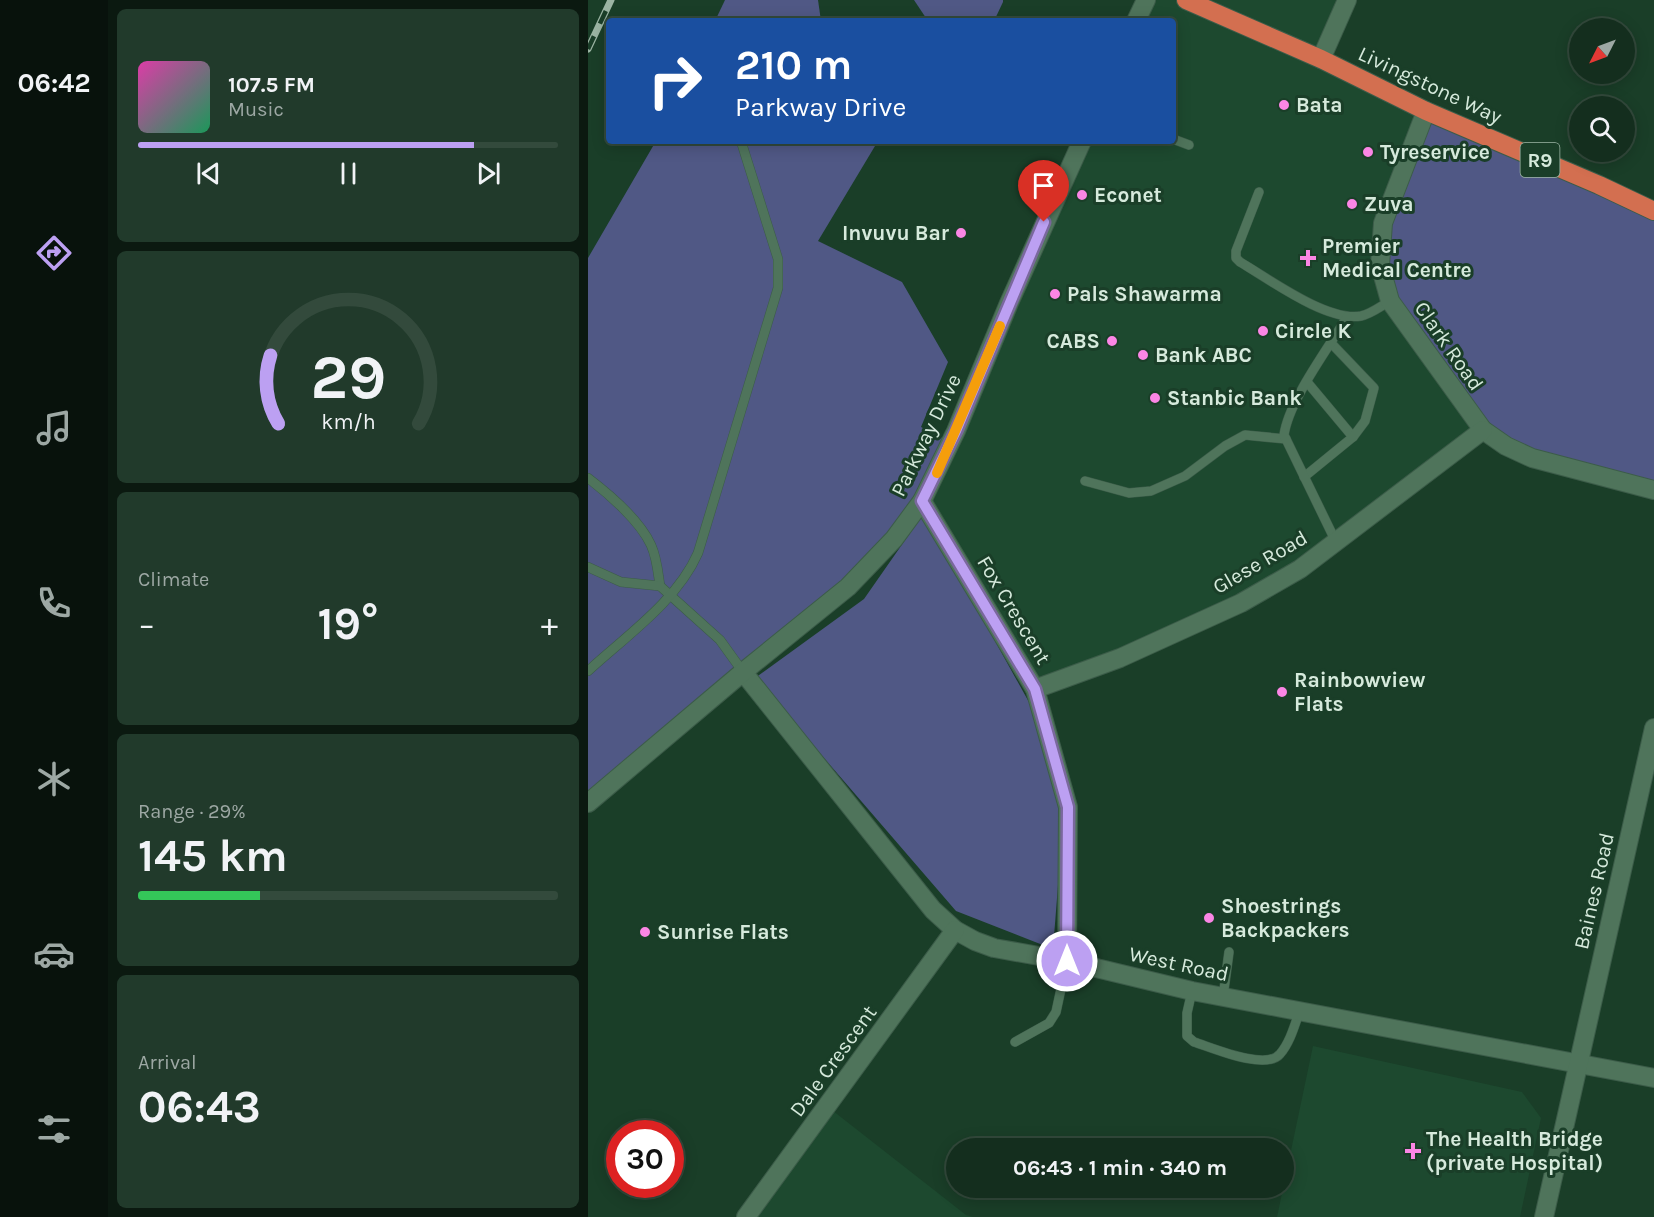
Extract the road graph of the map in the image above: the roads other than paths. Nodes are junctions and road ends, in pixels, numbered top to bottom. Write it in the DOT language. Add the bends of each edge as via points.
graph roads {
  1 [pos="1146,0"];
  2 [pos="1186,0"];
  3 [pos="1347,0"];
  4 [pos="1137,18"];
  5 [pos="1321,59"];
  6 [pos="1425,111"];
  7 [pos="1176,140"];
  8 [pos="742,144"];
  9 [pos="1081,144"];
  10 [pos="1189,145"];
  11 [pos="1259,192"];
  12 [pos="1654,212"];
  13 [pos="1390,301"];
  14 [pos="1347,317"];
  15 [pos="1331,343"];
  16 [pos="1307,382"];
  17 [pos="1483,430"];
  18 [pos="1353,437"];
  19 [pos="1286,439"];
  20 [pos="1304,477"];
  21 [pos="588,478"];
  22 [pos="1085,481"];
  23 [pos="1654,490"];
  24 [pos="922,501"];
  25 [pos="1336,542"];
  26 [pos="588,567"];
  27 [pos="660,586"];
  28 [pos="670,596"];
  29 [pos="588,671"];
  30 [pos="743,672"];
  31 [pos="1035,689"];
  32 [pos="1654,728"];
  33 [pos="588,803"];
  34 [pos="955,930"];
  35 [pos="1229,952"];
  36 [pos="1067,961"];
  37 [pos="1192,991"];
  38 [pos="1223,997"];
  39 [pos="1300,1010"];
  40 [pos="1015,1042"];
  41 [pos="1577,1064"];
  42 [pos="1654,1078"];
  43 [pos="746,1217"];
  44 [pos="1544,1217"];
  1 -- 4 [label="street"];
  2 -- 5 [label="highway, Livingstone Way / R9"];
  3 -- 5 [label="street"];
  5 -- 6 [label="highway, Livingstone Way / R9"];
  6 -- 12 [label="highway, Livingstone Way / R9"];
  6 -- 13 [label="street, Clark Road" via="1383,223 1380,265"];
  7 -- 10 [label="lane"];
  8 -- 28 [label="lane" via="778,260 778,288 698,553"];
  9 -- 24 [label="street, Parkway Drive"];
  11 -- 14 [label="lane" via="1236,258 1327,312"];
  13 -- 14 [label="lane" via="1364,316"];
  13 -- 17 [label="street, Clark Road"];
  14 -- 15 [label="lane"];
  15 -- 16 [label="lane"];
  15 -- 18 [label="lane" via="1374,388 1365,421"];
  16 -- 18 [label="lane"];
  16 -- 19 [label="lane" via="1286,422"];
  17 -- 23 [label="street, Clark Road" via="1532,458"];
  17 -- 25 [label="street, Glese Road"];
  18 -- 20 [label="lane"];
  19 -- 20 [label="lane"];
  19 -- 22 [label="lane" via="1245,435 1185,476 1151,491 1129,493"];
  20 -- 25 [label="lane"];
  21 -- 27 [label="lane" via="622,507 646,536 655,556"];
  24 -- 30 [label="street, Parkway Drive" via="894,539 848,587"];
  24 -- 31 [label="street, Fox Crescent"];
  25 -- 31 [label="street, Glese Road" via="1300,569 1240,603 1120,658"];
  26 -- 27 [label="lane" via="630,585"];
  27 -- 28 [label="lane"];
  28 -- 29 [label="lane"];
  28 -- 30 [label="lane" via="720,640"];
  30 -- 33 [label="street, Parkway Drive"];
  30 -- 34 [label="street, West Road" via="933,910"];
  31 -- 36 [label="street, Fox Crescent" via="1068,807"];
  32 -- 41 [label="street, Baines Road"];
  34 -- 36 [label="street, West Road" via="994,948"];
  34 -- 43 [label="street, Dale Crescent"];
  35 -- 38 [label="lane"];
  36 -- 37 [label="street, West Road"];
  36 -- 40 [label="lane" via="1053,1018"];
  37 -- 38 [label="street, West Road"];
  37 -- 39 [label="lane" via="1187,1036 1194,1042 1255,1061 1271,1060 1280,1054"];
  38 -- 39 [label="street, West Road"];
  39 -- 41 [label="street, West Road"];
  41 -- 42 [label="street, West Road"];
  41 -- 44 [label="street"];
}
